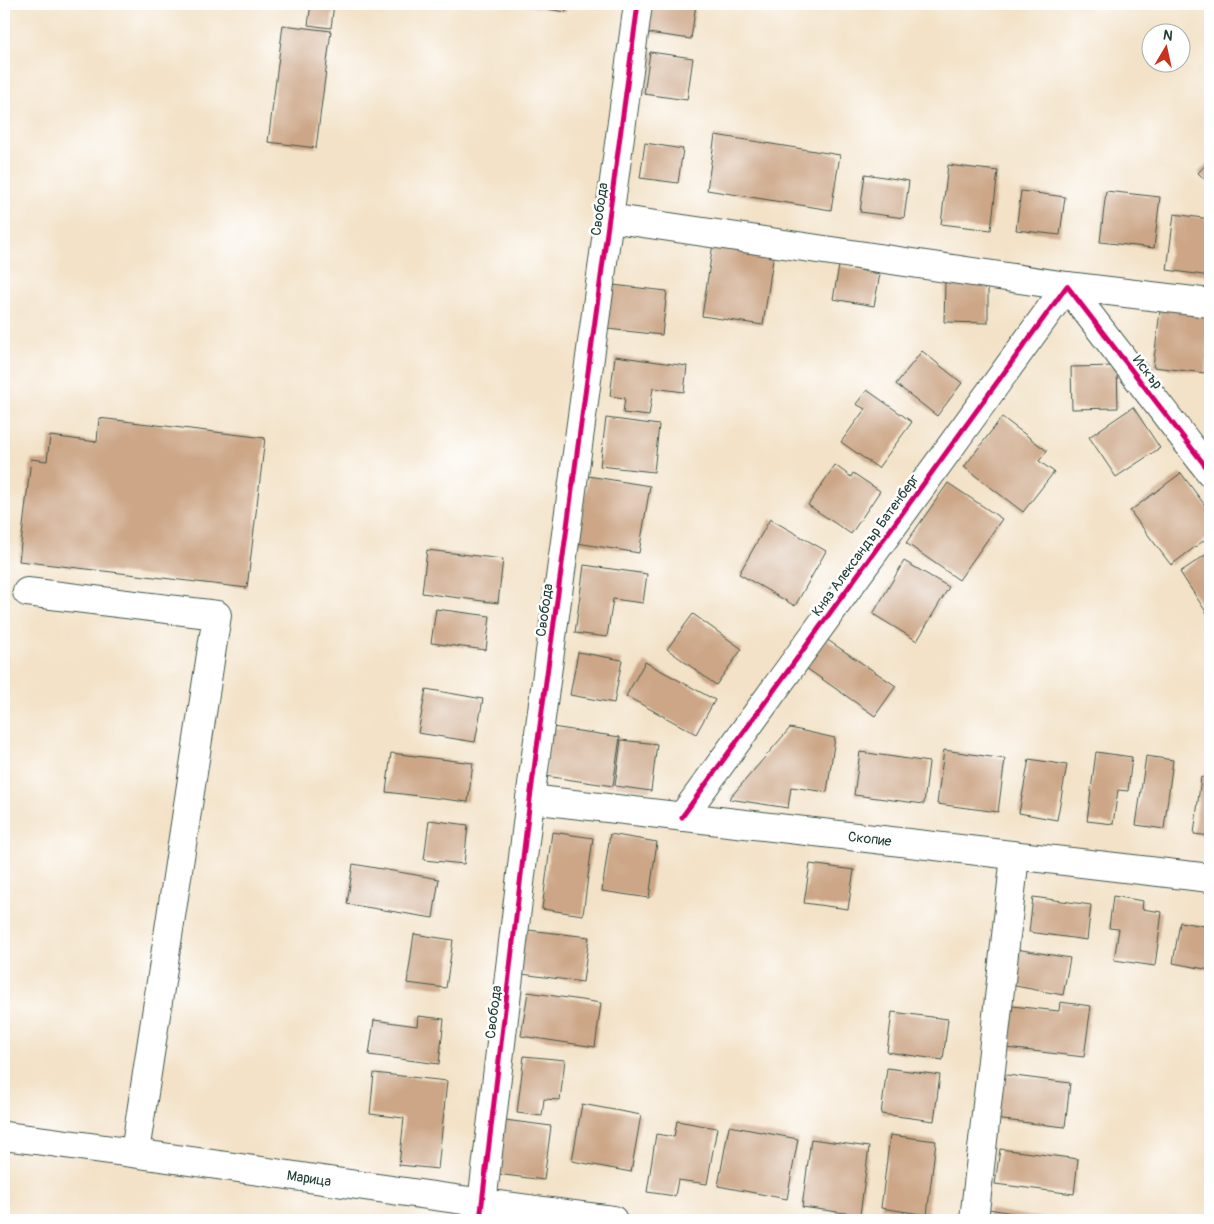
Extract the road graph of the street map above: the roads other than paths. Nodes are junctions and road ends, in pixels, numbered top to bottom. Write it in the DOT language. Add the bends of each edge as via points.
graph roads {
  1 [pos="638,4"];
  2 [pos="609,218"];
  3 [pos="1067,286"];
  4 [pos="1210,303"];
  5 [pos="1210,472"];
  6 [pos="27,592"];
  7 [pos="530,799"];
  8 [pos="682,817"];
  9 [pos="1015,856"];
  10 [pos="1210,878"];
  11 [pos="4,1136"];
  12 [pos="136,1152"];
  13 [pos="480,1212"];
  14 [pos="613,1220"];
  15 [pos="974,1220"];
  1 -- 2 [label="street, Свобода"];
  2 -- 3 [label="street"];
  2 -- 7 [label="street, Свобода"];
  3 -- 4 [label="street"];
  3 -- 5 [label="street, Искър"];
  3 -- 8 [label="street, Княз Александър Батенберг"];
  6 -- 12 [label="street" via="217,615"];
  7 -- 8 [label="street, Скопие"];
  7 -- 13 [label="street, Свобода"];
  8 -- 9 [label="street, Скопие"];
  9 -- 10 [label="street, Скопие"];
  9 -- 15 [label="street"];
  11 -- 12 [label="street, Марица"];
  12 -- 13 [label="street, Марица"];
  13 -- 14 [label="street, Марица"];
}
